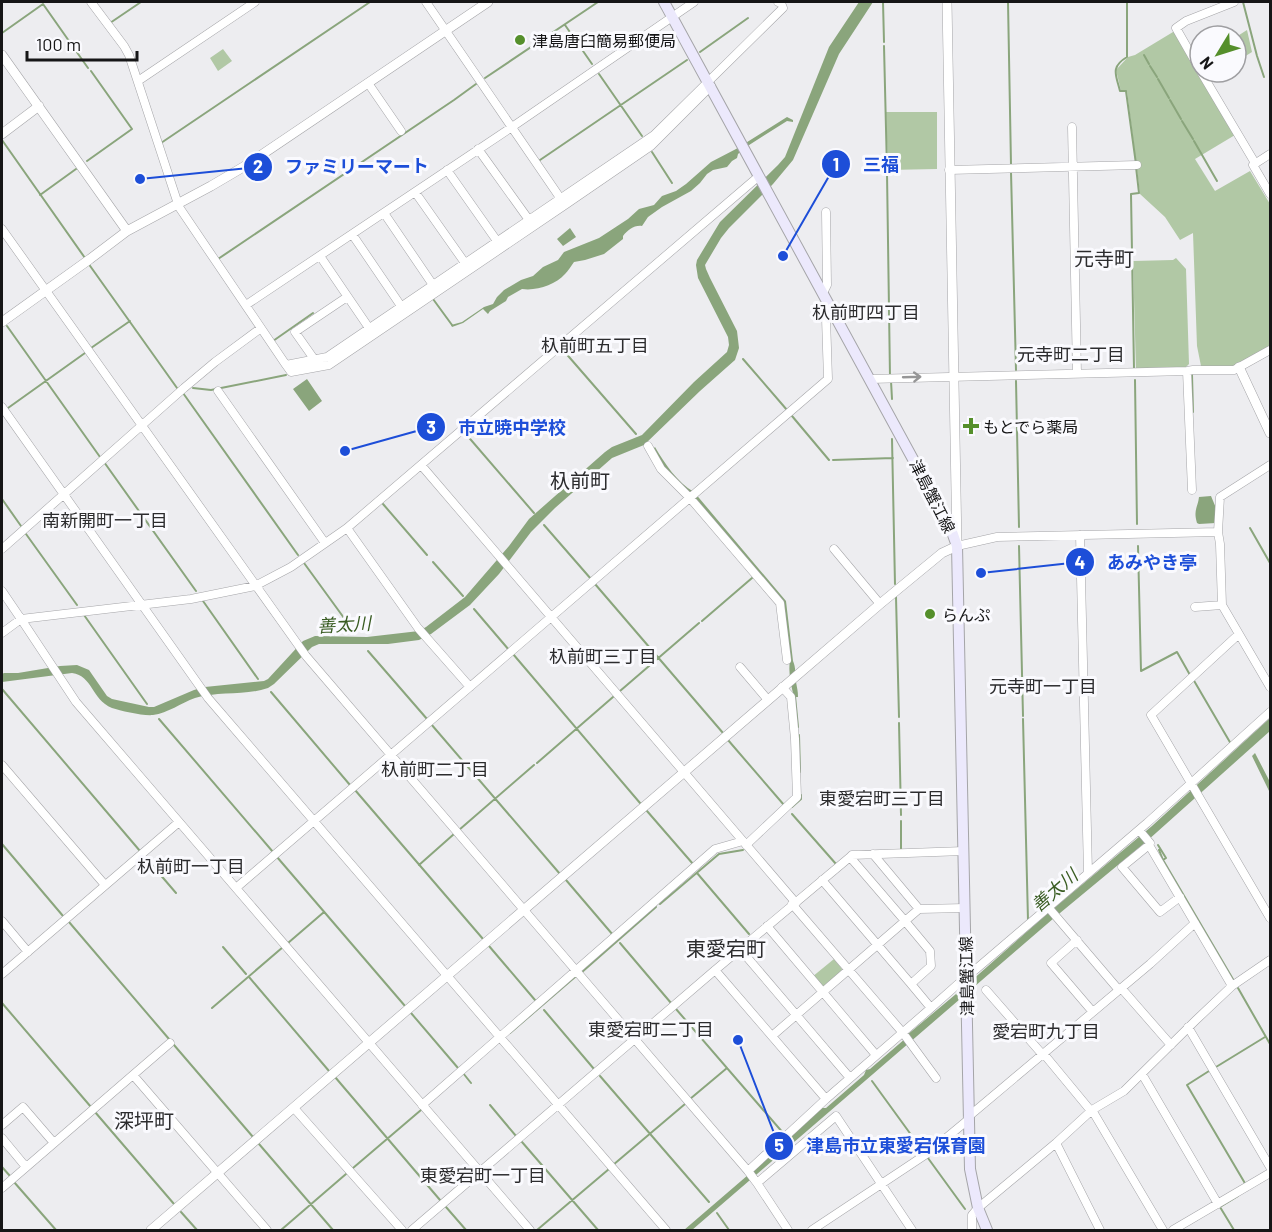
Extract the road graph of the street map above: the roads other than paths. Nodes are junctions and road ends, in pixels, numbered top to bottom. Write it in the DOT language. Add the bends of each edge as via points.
graph roads {
  1 [pos="91,2"];
  2 [pos="255,2"];
  3 [pos="426,2"];
  4 [pos="488,2"];
  5 [pos="664,2"];
  6 [pos="694,2"];
  7 [pos="778,2"];
  8 [pos="946,2"];
  9 [pos="1234,2"];
  10 [pos="672,16"];
  11 [pos="446,30"];
  12 [pos="1188,49"];
  13 [pos="2,55"];
  14 [pos="138,81"];
  15 [pos="368,83"];
  16 [pos="709,83"];
  17 [pos="1209,84"];
  18 [pos="39,106"];
  19 [pos="512,127"];
  20 [pos="1072,127"];
  21 [pos="401,131"];
  22 [pos="2,134"];
  23 [pos="478,149"];
  24 [pos="1270,154"];
  25 [pos="1255,163"];
  26 [pos="1137,165"];
  27 [pos="1073,166"];
  28 [pos="447,170"];
  29 [pos="949,170"];
  30 [pos="760,178"];
  31 [pos="415,192"];
  32 [pos="1270,194"];
  33 [pos="563,202"];
  34 [pos="178,204"];
  35 [pos="826,212"];
  36 [pos="384,213"];
  37 [pos="528,220"];
  38 [pos="2,229"];
  39 [pos="127,231"];
  40 [pos="352,234"];
  41 [pos="497,241"];
  42 [pos="320,256"];
  43 [pos="465,263"];
  44 [pos="433,285"];
  45 [pos="46,291"];
  46 [pos="823,293"];
  47 [pos="347,297"];
  48 [pos="246,305"];
  49 [pos="401,306"];
  50 [pos="832,309"];
  51 [pos="2,322"];
  52 [pos="261,328"];
  53 [pos="369,328"];
  54 [pos="1270,350"];
  55 [pos="314,359"];
  56 [pos="286,364"];
  57 [pos="1239,367"];
  58 [pos="1187,371"];
  59 [pos="1077,373"];
  60 [pos="953,376"];
  61 [pos="870,379"];
  62 [pos="218,392"];
  63 [pos="2,406"];
  64 [pos="141,426"];
  65 [pos="1270,433"];
  66 [pos="648,446"];
  67 [pos="421,465"];
  68 [pos="1270,465"];
  69 [pos="1192,490"];
  70 [pos="63,495"];
  71 [pos="693,495"];
  72 [pos="347,528"];
  73 [pos="1218,532"];
  74 [pos="1080,535"];
  75 [pos="325,543"];
  76 [pos="957,546"];
  77 [pos="2,549"];
  78 [pos="834,549"];
  79 [pos="255,586"];
  80 [pos="2,591"];
  81 [pos="141,604"];
  82 [pos="880,604"];
  83 [pos="1222,606"];
  84 [pos="1195,607"];
  85 [pos="551,617"];
  86 [pos="21,618"];
  87 [pos="2,633"];
  88 [pos="1239,634"];
  89 [pos="788,660"];
  90 [pos="740,667"];
  91 [pos="784,686"];
  92 [pos="470,687"];
  93 [pos="1270,687"];
  94 [pos="768,700"];
  95 [pos="1270,712"];
  96 [pos="390,755"];
  97 [pos="2,765"];
  98 [pos="684,772"];
  99 [pos="1192,784"];
  100 [pos="314,821"];
  101 [pos="179,822"];
  102 [pos="1140,831"];
  103 [pos="744,843"];
  104 [pos="1149,843"];
  105 [pos="964,851"];
  106 [pos="873,854"];
  107 [pos="850,857"];
  108 [pos="1088,873"];
  109 [pos="822,880"];
  110 [pos="105,885"];
  111 [pos="236,888"];
  112 [pos="1180,897"];
  113 [pos="794,903"];
  114 [pos="965,908"];
  115 [pos="1048,908"];
  116 [pos="918,909"];
  117 [pos="523,910"];
  118 [pos="1270,918"];
  119 [pos="2,921"];
  120 [pos="904,921"];
  121 [pos="1195,923"];
  122 [pos="767,926"];
  123 [pos="1077,940"];
  124 [pos="877,945"];
  125 [pos="740,949"];
  126 [pos="28,952"];
  127 [pos="1270,960"];
  128 [pos="715,970"];
  129 [pos="849,970"];
  130 [pos="576,971"];
  131 [pos="2,974"];
  132 [pos="447,976"];
  133 [pos="966,978"];
  134 [pos="910,984"];
  135 [pos="1232,986"];
  136 [pos="1118,989"];
  137 [pos="986,990"];
  138 [pos="823,992"];
  139 [pos="931,1008"];
  140 [pos="1092,1011"];
  141 [pos="796,1015"];
  142 [pos="1188,1027"];
  143 [pos="903,1034"];
  144 [pos="772,1036"];
  145 [pos="500,1037"];
  146 [pos="634,1039"];
  147 [pos="170,1042"];
  148 [pos="369,1043"];
  149 [pos="1171,1045"];
  150 [pos="1043,1054"];
  151 [pos="876,1055"];
  152 [pos="1142,1074"];
  153 [pos="133,1075"];
  154 [pos="850,1078"];
  155 [pos="936,1078"];
  156 [pos="826,1099"];
  157 [pos="422,1105"];
  158 [pos="558,1105"];
  159 [pos="294,1108"];
  160 [pos="1091,1111"];
  161 [pos="968,1118"];
  162 [pos="2,1125"];
  163 [pos="2,1138"];
  164 [pos="54,1143"];
  165 [pos="1056,1143"];
  166 [pos="26,1167"];
  167 [pos="1270,1167"];
  168 [pos="481,1173"];
  169 [pos="1270,1173"];
  170 [pos="218,1174"];
  171 [pos="752,1176"];
  172 [pos="881,1184"];
  173 [pos="2,1188"];
  174 [pos="1218,1204"];
  175 [pos="978,1208"];
  176 [pos="151,1230"];
  177 [pos="267,1230"];
  178 [pos="402,1230"];
  179 [pos="412,1230"];
  180 [pos="530,1230"];
  181 [pos="666,1230"];
  182 [pos="788,1230"];
  183 [pos="812,1230"];
  184 [pos="912,1230"];
  185 [pos="972,1230"];
  186 [pos="987,1230"];
  187 [pos="1100,1230"];
  188 [pos="1162,1230"];
  189 [pos="1173,1230"];
  1 -- 14 [label="street" via="124,46"];
  2 -- 14 [label="street"];
  3 -- 11 [label="street"];
  4 -- 11 [label="street"];
  5 -- 10 [label="main road, 津島蟹江線"];
  6 -- 10 [label="street"];
  7 -- 16 [label="street" via="783,8"];
  8 -- 29 [label="street"];
  9 -- 12 [label="street" via="1176,28"];
  10 -- 16 [label="main road, 津島蟹江線"];
  10 -- 19 [label="street"];
  11 -- 15 [label="street"];
  11 -- 19 [label="street"];
  13 -- 18 [label="street"];
  14 -- 34 [label="street"];
  15 -- 21 [label="street"];
  15 -- 34 [label="street" via="245,166"];
  16 -- 30 [label="main road, 津島蟹江線"];
  16 -- 33 [label="street" via="654,135"];
  17 -- 25 [label="street"];
  18 -- 22 [label="street"];
  18 -- 39 [label="street"];
  19 -- 23 [label="street"];
  19 -- 33 [label="street"];
  20 -- 27 [label="street"];
  23 -- 28 [label="street"];
  23 -- 37 [label="street"];
  24 -- 25 [label="street"];
  25 -- 32 [label="street"];
  26 -- 27 [label="street"];
  27 -- 29 [label="street"];
  27 -- 59 [label="street"];
  28 -- 31 [label="street"];
  28 -- 41 [label="street"];
  29 -- 60 [label="street"];
  30 -- 46 [label="main road, 津島蟹江線"];
  30 -- 67 [label="street"];
  31 -- 36 [label="street"];
  31 -- 43 [label="street"];
  33 -- 37 [label="street"];
  33 -- 56 [label="street" via="329,365 291,372"];
  34 -- 39 [label="street"];
  34 -- 48 [label="street"];
  35 -- 46 [label="street" via="827,285"];
  36 -- 40 [label="street"];
  36 -- 44 [label="street"];
  37 -- 41 [label="street"];
  38 -- 45 [label="street"];
  39 -- 45 [label="street"];
  40 -- 42 [label="street"];
  40 -- 49 [label="street"];
  41 -- 43 [label="street"];
  42 -- 47 [label="street"];
  42 -- 48 [label="street"];
  43 -- 44 [label="street"];
  44 -- 49 [label="street"];
  45 -- 51 [label="street"];
  45 -- 64 [label="street"];
  46 -- 50 [label="main road, 津島蟹江線"];
  47 -- 53 [label="street"];
  47 -- 55 [label="street" via="296,332"];
  48 -- 52 [label="street"];
  49 -- 53 [label="street"];
  50 -- 61 [label="main road, 津島蟹江線"];
  50 -- 71 [label="street" via="826,315 828,379"];
  52 -- 56 [label="street"];
  52 -- 64 [label="street"];
  53 -- 55 [label="street" via="327,357"];
  54 -- 57 [label="street"];
  55 -- 56 [label="street"];
  57 -- 58 [label="street"];
  57 -- 65 [label="street"];
  58 -- 59 [label="street"];
  58 -- 69 [label="street"];
  59 -- 60 [label="street"];
  61 -- 60 [label="street, one-way"];
  60 -- 76 [label="street"];
  61 -- 76 [label="main road, 津島蟹江線"];
  62 -- 75 [label="street"];
  63 -- 70 [label="street"];
  64 -- 70 [label="street"];
  64 -- 79 [label="street"];
  66 -- 71 [label="street" via="661,469"];
  67 -- 72 [label="street"];
  67 -- 85 [label="street"];
  68 -- 73 [label="street" via="1220,497"];
  70 -- 77 [label="street"];
  70 -- 81 [label="street"];
  71 -- 85 [label="street"];
  71 -- 89 [label="street" via="780,603"];
  72 -- 75 [label="street"];
  72 -- 92 [label="street" via="418,628"];
  73 -- 74 [label="street"];
  73 -- 83 [label="street"];
  74 -- 76 [label="street" via="997,537"];
  74 -- 108 [label="street"];
  75 -- 79 [label="street"];
  76 -- 82 [label="street"];
  76 -- 105 [label="main road, 津島蟹江線"];
  78 -- 82 [label="street"];
  79 -- 81 [label="street"];
  79 -- 96 [label="street" via="296,644"];
  80 -- 86 [label="street"];
  81 -- 86 [label="street"];
  81 -- 100 [label="street" via="208,698"];
  82 -- 91 [label="street"];
  83 -- 84 [label="street"];
  83 -- 88 [label="street"];
  85 -- 92 [label="street"];
  85 -- 98 [label="street"];
  86 -- 87 [label="street"];
  86 -- 101 [label="street" via="76,702"];
  88 -- 93 [label="street"];
  88 -- 99 [label="street" via="1151,715"];
  90 -- 94 [label="street"];
  91 -- 94 [label="street"];
  91 -- 103 [label="street" via="791,697 797,797"];
  92 -- 96 [label="street"];
  94 -- 98 [label="street"];
  95 -- 99 [label="street"];
  96 -- 100 [label="street"];
  96 -- 117 [label="street"];
  97 -- 110 [label="street"];
  98 -- 103 [label="street"];
  98 -- 117 [label="street"];
  99 -- 102 [label="street"];
  99 -- 118 [label="street"];
  100 -- 111 [label="street"];
  100 -- 132 [label="street"];
  101 -- 110 [label="street"];
  101 -- 111 [label="street"];
  102 -- 104 [label="street"];
  102 -- 108 [label="street"];
  103 -- 113 [label="street"];
  103 -- 130 [label="street" via="715,849"];
  105 -- 106 [label="street"];
  105 -- 114 [label="main road, 津島蟹江線"];
  106 -- 107 [label="street"];
  106 -- 116 [label="street"];
  107 -- 109 [label="street"];
  107 -- 120 [label="street"];
  108 -- 115 [label="street"];
  109 -- 113 [label="street"];
  109 -- 124 [label="street"];
  110 -- 126 [label="street"];
  111 -- 148 [label="street"];
  112 -- 112 [label="street" via="1149,844 1122,867 1160,912"];
  112 -- 121 [label="street"];
  113 -- 122 [label="street"];
  113 -- 129 [label="street"];
  114 -- 116 [label="street"];
  114 -- 133 [label="main road, 津島蟹江線"];
  115 -- 123 [label="street"];
  115 -- 133 [label="street"];
  116 -- 120 [label="street"];
  117 -- 130 [label="street"];
  117 -- 132 [label="street"];
  119 -- 126 [label="street"];
  120 -- 124 [label="street"];
  120 -- 134 [label="street" via="930,951 931,966"];
  121 -- 135 [label="street"];
  121 -- 136 [label="street"];
  122 -- 125 [label="street"];
  122 -- 138 [label="street"];
  123 -- 136 [label="street"];
  123 -- 140 [label="street" via="1051,963"];
  124 -- 129 [label="street"];
  124 -- 134 [label="street"];
  125 -- 128 [label="street"];
  125 -- 141 [label="street"];
  126 -- 131 [label="street"];
  127 -- 135 [label="street"];
  128 -- 144 [label="street"];
  128 -- 146 [label="street"];
  129 -- 138 [label="street"];
  129 -- 143 [label="street"];
  130 -- 145 [label="street"];
  130 -- 146 [label="street"];
  132 -- 145 [label="street"];
  132 -- 148 [label="street"];
  133 -- 139 [label="street"];
  133 -- 161 [label="main road, 津島蟹江線"];
  134 -- 139 [label="street"];
  135 -- 142 [label="street"];
  136 -- 140 [label="street"];
  136 -- 149 [label="street"];
  137 -- 150 [label="street"];
  138 -- 141 [label="street"];
  138 -- 151 [label="street"];
  139 -- 143 [label="street"];
  140 -- 150 [label="street"];
  141 -- 144 [label="street"];
  141 -- 154 [label="street"];
  142 -- 149 [label="street"];
  142 -- 167 [label="street"];
  143 -- 151 [label="street"];
  143 -- 155 [label="street"];
  144 -- 156 [label="street"];
  145 -- 157 [label="street"];
  145 -- 158 [label="street"];
  146 -- 158 [label="street"];
  146 -- 171 [label="street"];
  147 -- 153 [label="street"];
  148 -- 157 [label="street"];
  148 -- 159 [label="street"];
  149 -- 152 [label="street"];
  150 -- 160 [label="street"];
  150 -- 161 [label="street"];
  151 -- 154 [label="street"];
  152 -- 160 [label="street" via="1124,1091"];
  152 -- 174 [label="street"];
  153 -- 164 [label="street"];
  153 -- 170 [label="street"];
  154 -- 156 [label="street"];
  156 -- 171 [label="street"];
  157 -- 168 [label="street"];
  158 -- 168 [label="street"];
  158 -- 181 [label="street"];
  159 -- 170 [label="street"];
  159 -- 178 [label="street"];
  160 -- 165 [label="street"];
  160 -- 188 [label="street"];
  161 -- 172 [label="street" via="925,1155"];
  161 -- 175 [label="main road, 津島蟹江線" via="970,1169"];
  162 -- 164 [label="street" via="22,1107"];
  163 -- 166 [label="street"];
  164 -- 166 [label="street"];
  165 -- 175 [label="street"];
  165 -- 187 [label="street"];
  166 -- 173 [label="street"];
  168 -- 179 [label="street"];
  168 -- 180 [label="street"];
  169 -- 174 [label="street"];
  170 -- 176 [label="street"];
  170 -- 177 [label="street"];
  171 -- 172 [label="street" via="836,1116"];
  171 -- 182 [label="street"];
  172 -- 183 [label="street"];
  172 -- 184 [label="street"];
  174 -- 189 [label="street"];
  175 -- 185 [label="street" via="972,1215"];
  175 -- 186 [label="main road, 津島蟹江線"];
}
